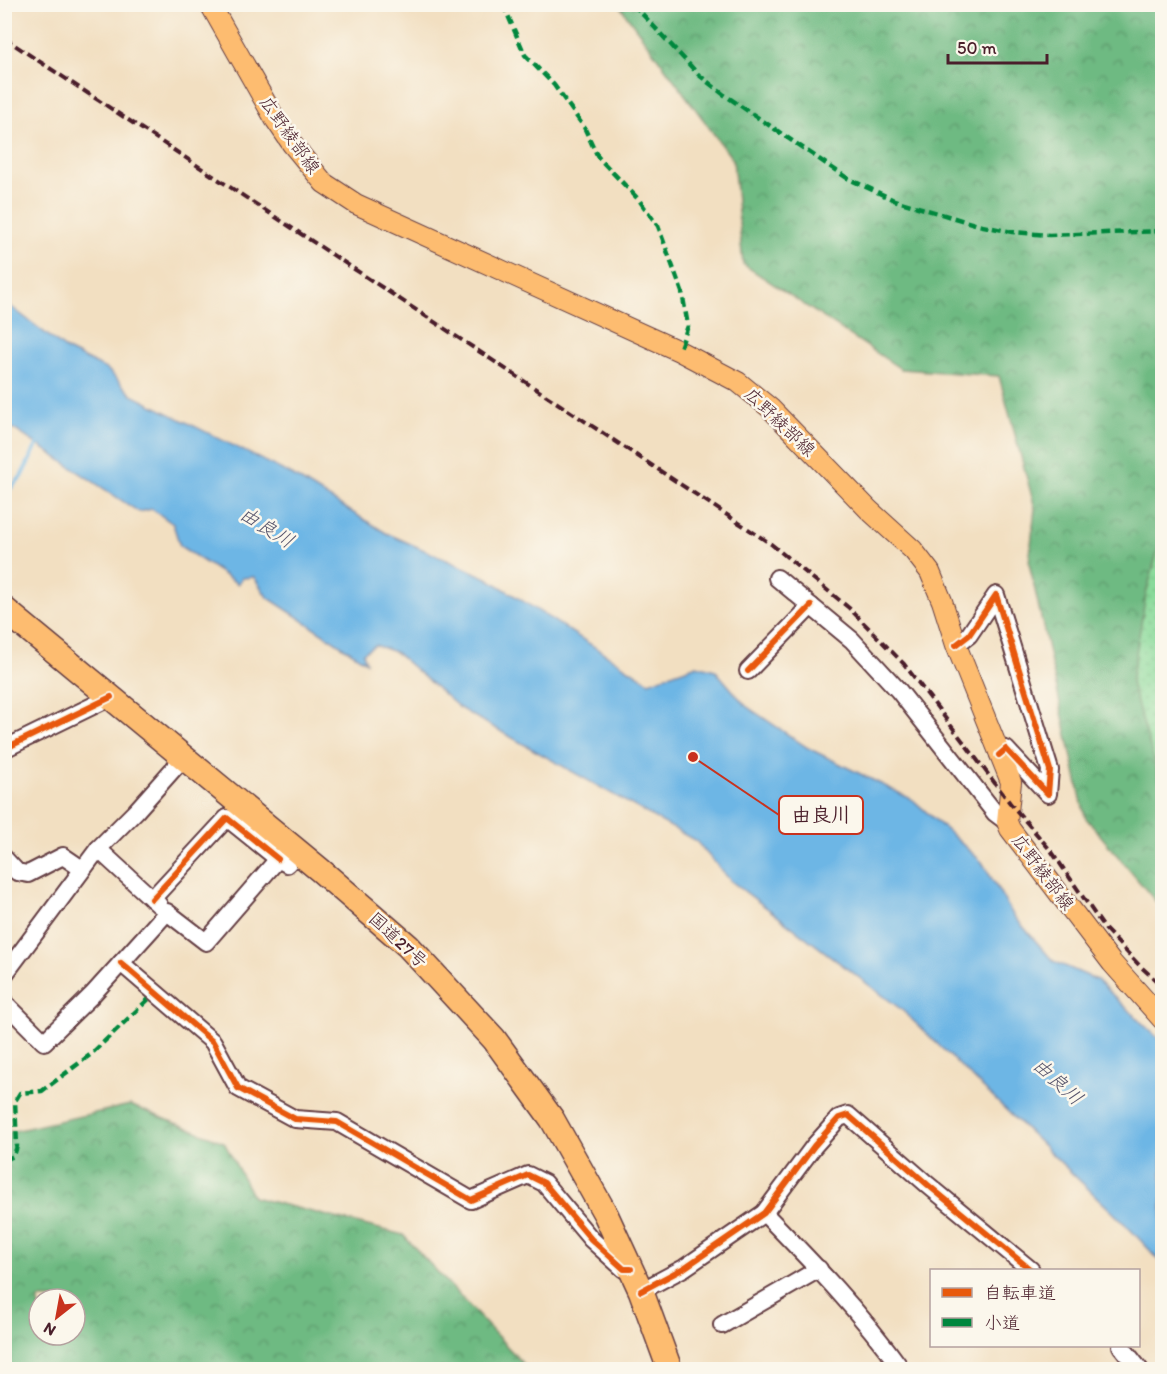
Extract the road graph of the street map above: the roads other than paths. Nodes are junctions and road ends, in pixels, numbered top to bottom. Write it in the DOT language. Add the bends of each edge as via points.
graph roads {
  1 [pos="210,4"];
  2 [pos="777,578"];
  3 [pos="811,606"];
  4 [pos="4,609"];
  5 [pos="956,645"];
  6 [pos="748,671"];
  7 [pos="111,697"];
  8 [pos="4,749"];
  9 [pos="999,755"];
  10 [pos="184,757"];
  11 [pos="1007,822"];
  12 [pos="98,849"];
  13 [pos="288,856"];
  14 [pos="4,858"];
  15 [pos="82,868"];
  16 [pos="152,899"];
  17 [pos="167,912"];
  18 [pos="121,963"];
  19 [pos="4,975"];
  20 [pos="4,1002"];
  21 [pos="1162,1019"];
  22 [pos="764,1213"];
  23 [pos="631,1269"];
  24 [pos="819,1269"];
  25 [pos="1030,1269"];
  26 [pos="641,1291"];
  27 [pos="722,1325"];
  28 [pos="1121,1347"];
  29 [pos="670,1370"];
  30 [pos="902,1370"];
  31 [pos="1140,1370"];
  1 -- 5 [label="main road, 広野綾部線" via="275,119 324,183 357,204 679,351 738,382 770,408 913,550 930,572"];
  2 -- 3 [label="street"];
  3 -- 6 [label="street"];
  3 -- 11 [label="street" via="852,640 892,682 995,813"];
  4 -- 7 [label="highway, 国道27号"];
  5 -- 9 [label="main road, 広野綾部線"];
  5 -- 9 [label="street" via="969,635 996,595 1050,770 1048,794 1006,750"];
  7 -- 8 [label="street"];
  7 -- 10 [label="highway, 国道27号"];
  9 -- 11 [label="main road, 広野綾部線" via="1011,782"];
  10 -- 12 [label="street"];
  10 -- 13 [label="highway, 国道27号"];
  11 -- 21 [label="main road, 広野綾部線" via="1112,963"];
  12 -- 15 [label="street"];
  12 -- 16 [label="street"];
  13 -- 16 [label="street" via="227,818"];
  13 -- 17 [label="street" via="206,942"];
  13 -- 23 [label="highway, 国道27号" via="408,946 494,1039 552,1119 606,1215"];
  14 -- 15 [label="street" via="18,872 28,874 63,856"];
  15 -- 19 [label="street"];
  16 -- 17 [label="street"];
  17 -- 18 [label="street"];
  18 -- 20 [label="street" via="44,1042"];
  18 -- 23 [label="street" via="213,1042 238,1088 295,1119 337,1122 471,1200 528,1174 544,1183 591,1239 624,1269"];
  22 -- 24 [label="street"];
  22 -- 25 [label="street" via="813,1146 839,1118 848,1115"];
  22 -- 26 [label="street" via="684,1268"];
  23 -- 26 [label="highway, 国道27号"];
  24 -- 27 [label="street"];
  24 -- 30 [label="street" via="867,1322"];
  26 -- 29 [label="highway, 国道27号"];
  28 -- 31 [label="street"];
}
